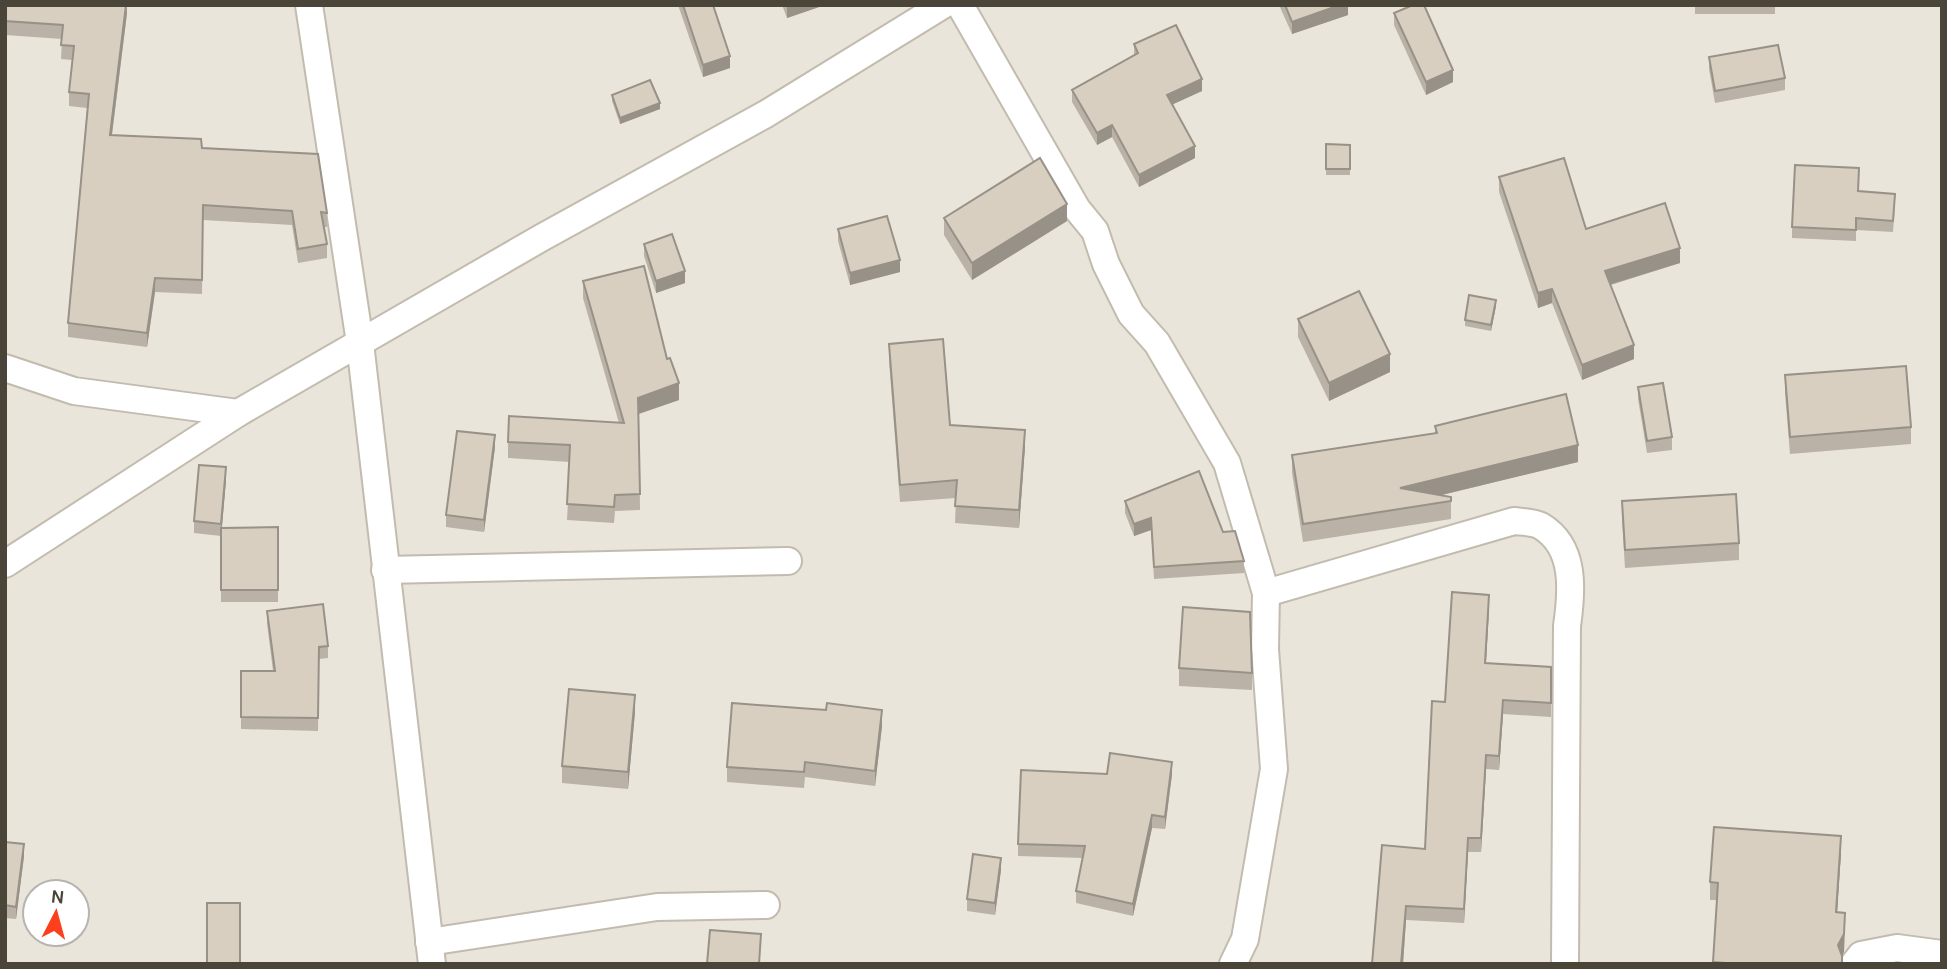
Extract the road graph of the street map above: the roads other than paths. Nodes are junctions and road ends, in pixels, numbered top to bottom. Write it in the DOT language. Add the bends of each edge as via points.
graph roads {
  1 [pos="309,5"];
  2 [pos="943,5"];
  3 [pos="960,5"];
  4 [pos="360,343"];
  5 [pos="5,368"];
  6 [pos="238,413"];
  7 [pos="788,561"];
  8 [pos="5,564"];
  9 [pos="385,570"];
  10 [pos="1266,593"];
  11 [pos="766,905"];
  12 [pos="431,953"];
  13 [pos="1942,954"];
  14 [pos="1233,964"];
  15 [pos="1565,964"];
  16 [pos="1854,964"];
  1 -- 4 [label="street"];
  2 -- 4 [label="street" via="766,114"];
  3 -- 10 [label="street" via="1077,209 1095,231 1131,314 1157,344 1227,463"];
  4 -- 6 [label="street"];
  4 -- 9 [label="street"];
  5 -- 6 [label="street" via="75,391"];
  6 -- 8 [label="street"];
  7 -- 9 [label="street"];
  9 -- 12 [label="street"];
  10 -- 14 [label="street" via="1265,649 1275,769 1245,939"];
  10 -- 15 [label="street" via="1514,521 1539,525 1562,546 1572,585 1567,626"];
  11 -- 12 [label="street" via="657,907"];
  13 -- 16 [label="street" via="1897,948 1861,955"];
}
